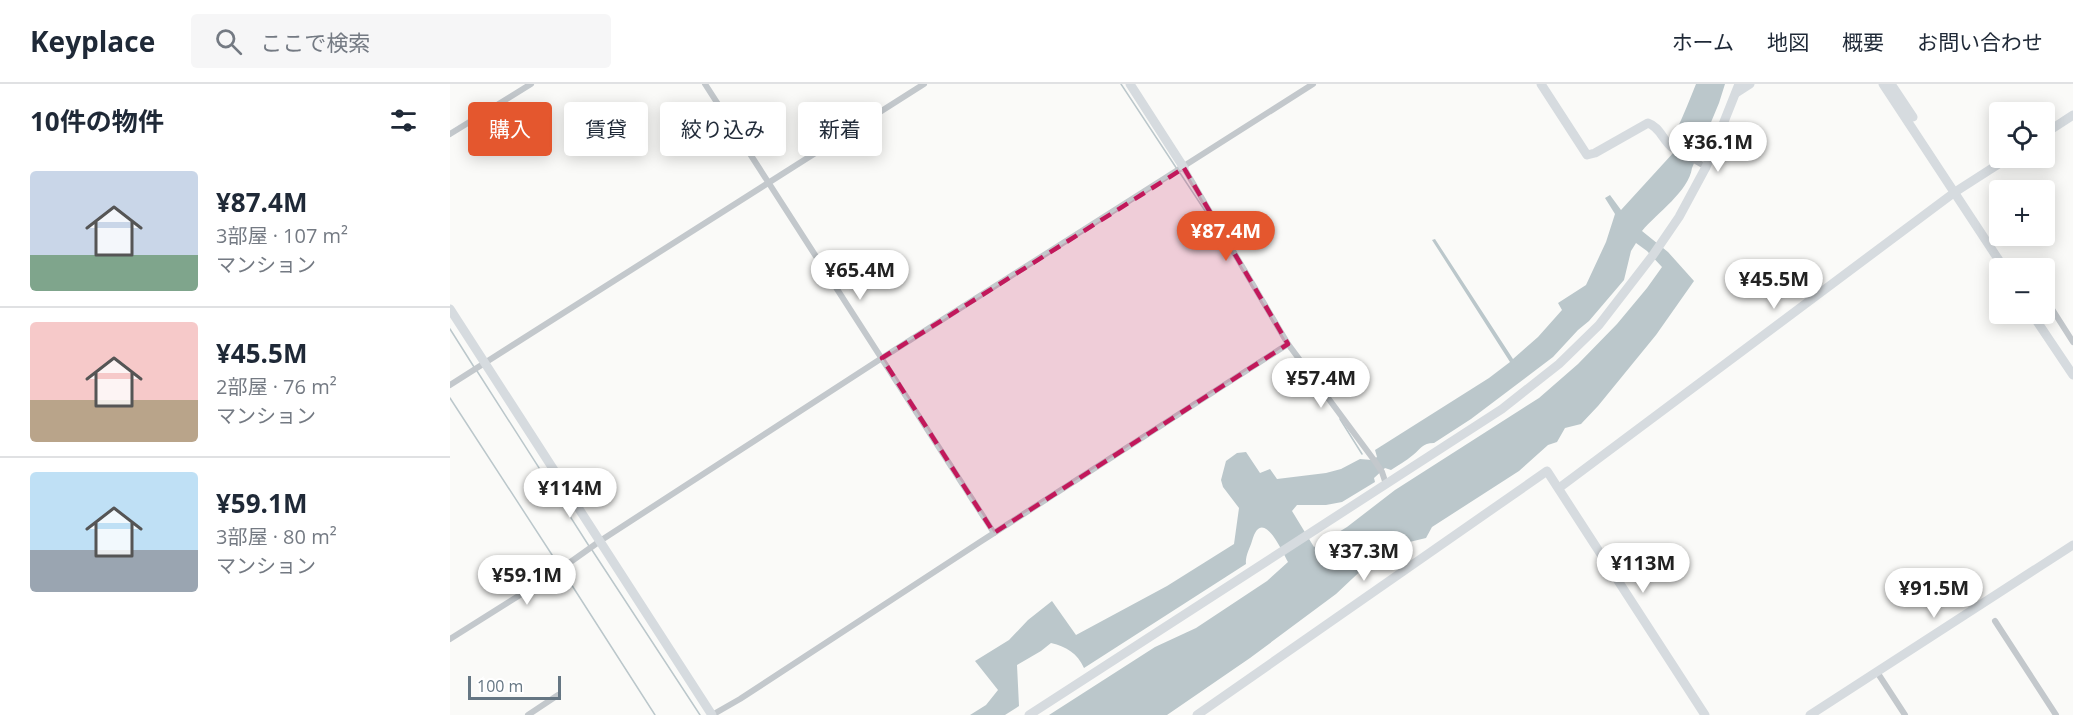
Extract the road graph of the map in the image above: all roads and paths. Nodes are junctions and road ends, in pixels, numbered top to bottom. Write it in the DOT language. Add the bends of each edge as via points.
graph roads {
  1 [pos="531,84"];
  2 [pos="705,84"];
  3 [pos="924,84"];
  4 [pos="1130,84"];
  5 [pos="1313,84"];
  6 [pos="1541,84"];
  7 [pos="1750,84"];
  8 [pos="1883,84"];
  9 [pos="1891,84"];
  10 [pos="1737,88"];
  11 [pos="2073,115"];
  12 [pos="2055,127"];
  13 [pos="450,134"];
  14 [pos="1673,148"];
  15 [pos="1702,165"];
  16 [pos="1992,168"];
  17 [pos="1180,169"];
  18 [pos="770,182"];
  19 [pos="1957,190"];
  20 [pos="1998,258"];
  21 [pos="2004,258"];
  22 [pos="450,309"];
  23 [pos="2055,314"];
  24 [pos="2039,324"];
  25 [pos="2046,324"];
  26 [pos="2073,342"];
  27 [pos="1288,344"];
  28 [pos="882,358"];
  29 [pos="484,363"];
  30 [pos="2073,366"];
  31 [pos="2073,375"];
  32 [pos="450,385"];
  33 [pos="1386,484"];
  34 [pos="1559,488"];
  35 [pos="994,533"];
  36 [pos="600,541"];
  37 [pos="2073,545"];
  38 [pos="1995,621"];
  39 [pos="450,639"];
  40 [pos="1877,672"];
  41 [pos="558,695"];
  42 [pos="528,715"];
  43 [pos="712,715"];
  44 [pos="1029,715"];
  45 [pos="1197,715"];
  46 [pos="1705,715"];
  47 [pos="1810,715"];
  48 [pos="1905,715"];
  49 [pos="2056,715"];
  1 -- 13 [label="street"];
  2 -- 18 [label="street"];
  3 -- 18 [label="street"];
  4 -- 17 [label="street"];
  5 -- 17 [label="street"];
  6 -- 14 [label="street" via="1587,155 1648,123"];
  7 -- 10 [label="street"];
  8 -- 19 [label="street"];
  9 -- 19 [label="street"];
  10 -- 15 [label="street"];
  11 -- 12 [label="street"];
  14 -- 15 [label="street"];
  15 -- 33 [label="street" via="1679,217 1661,244 1614,307 1559,364 1502,409"];
  16 -- 19 [label="street"];
  17 -- 27 [label="street"];
  17 -- 28 [label="street"];
  18 -- 28 [label="street"];
  18 -- 29 [label="street"];
  19 -- 20 [label="street"];
  19 -- 21 [label="street"];
  19 -- 34 [label="street"];
  22 -- 29 [label="street"];
  23 -- 26 [label="street"];
  24 -- 31 [label="street"];
  25 -- 30 [label="street"];
  27 -- 33 [label="street" via="1374,460"];
  27 -- 35 [label="street"];
  28 -- 35 [label="street"];
  28 -- 36 [label="street"];
  29 -- 32 [label="street"];
  29 -- 36 [label="street"];
  33 -- 44 [label="street"];
  34 -- 45 [label="street" via="1546,471"];
  34 -- 46 [label="street"];
  35 -- 43 [label="street"];
  36 -- 39 [label="street"];
  36 -- 43 [label="street"];
  37 -- 40 [label="street"];
  38 -- 49 [label="street"];
  40 -- 47 [label="street"];
  40 -- 48 [label="street"];
  41 -- 42 [label="street"];
}
